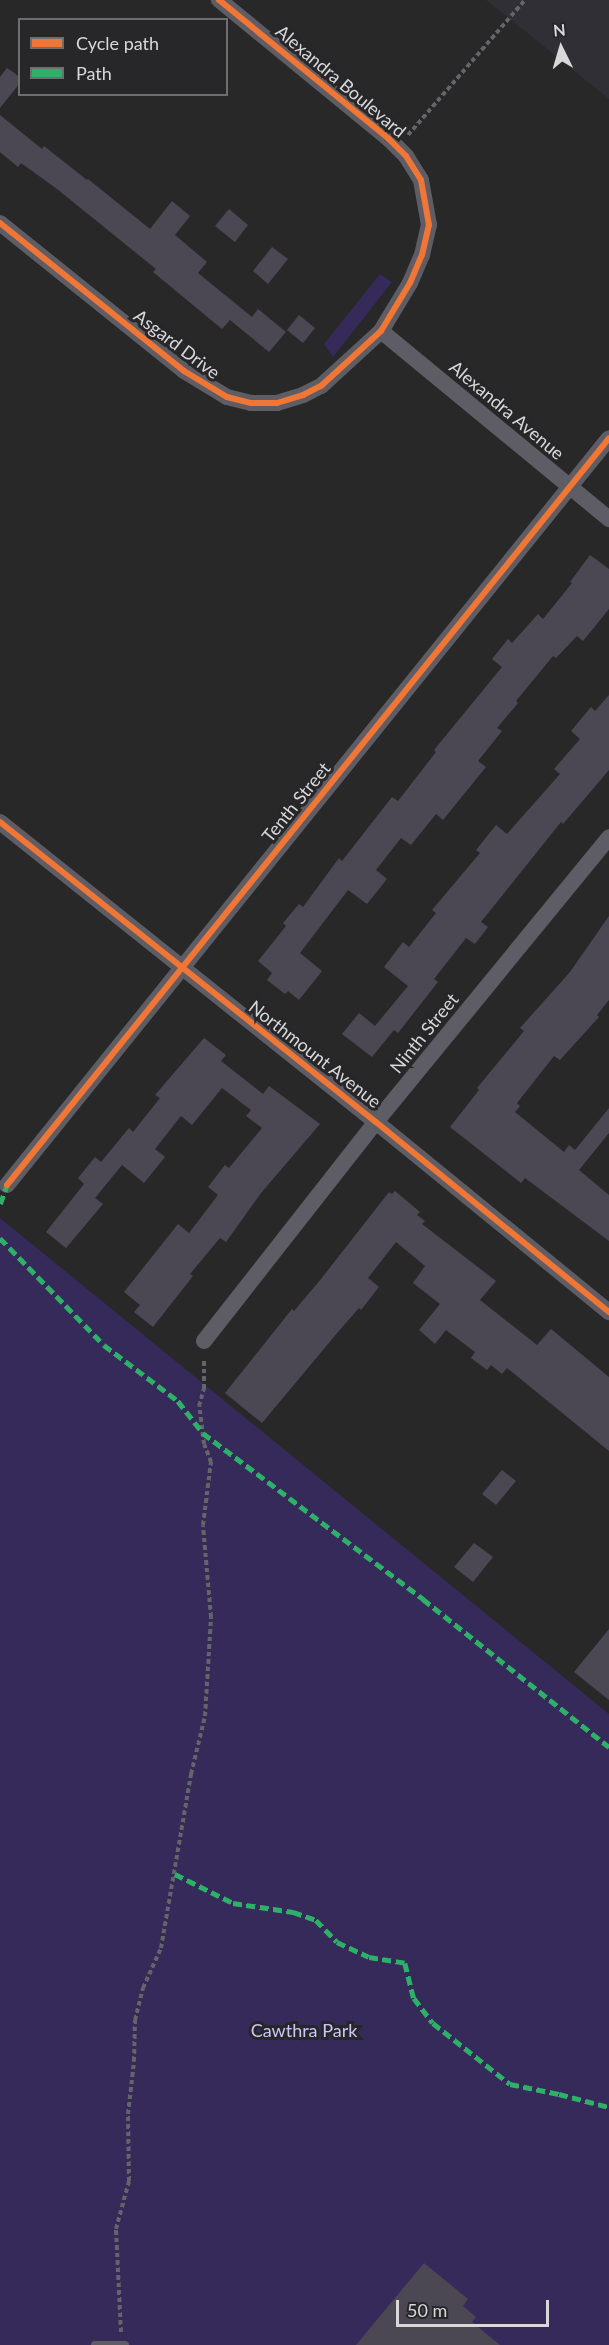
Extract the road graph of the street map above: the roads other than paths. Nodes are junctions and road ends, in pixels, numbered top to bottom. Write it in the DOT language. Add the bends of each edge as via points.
graph roads {
  1 [pos="219,0"];
  2 [pos="0,223"];
  3 [pos="381,331"];
  4 [pos="609,438"];
  5 [pos="570,487"];
  6 [pos="609,519"];
  7 [pos="0,822"];
  8 [pos="609,837"];
  9 [pos="181,968"];
  10 [pos="376,1122"];
  11 [pos="7,1185"];
  12 [pos="609,1312"];
  13 [pos="204,1341"];
  14 [pos="95,2345"];
  15 [pos="123,2345"];
  1 -- 3 [label="street, Alexandra Boulevard" via="397,147 421,180 429,225 422,255"];
  2 -- 3 [label="street, Asgard Drive" via="184,371 228,397 251,403 277,403 303,394 321,386"];
  3 -- 5 [label="street, Alexandra Avenue"];
  4 -- 5 [label="street, Tenth Street"];
  5 -- 6 [label="street, Alexandra Avenue"];
  5 -- 9 [label="street, Tenth Street"];
  7 -- 9 [label="street, Northmount Avenue"];
  8 -- 10 [label="street, Ninth Street"];
  9 -- 10 [label="street, Northmount Avenue"];
  9 -- 11 [label="street, Tenth Street"];
  10 -- 12 [label="street, Northmount Avenue"];
  10 -- 13 [label="street, Ninth Street"];
  14 -- 15 [label="lane"];
}
